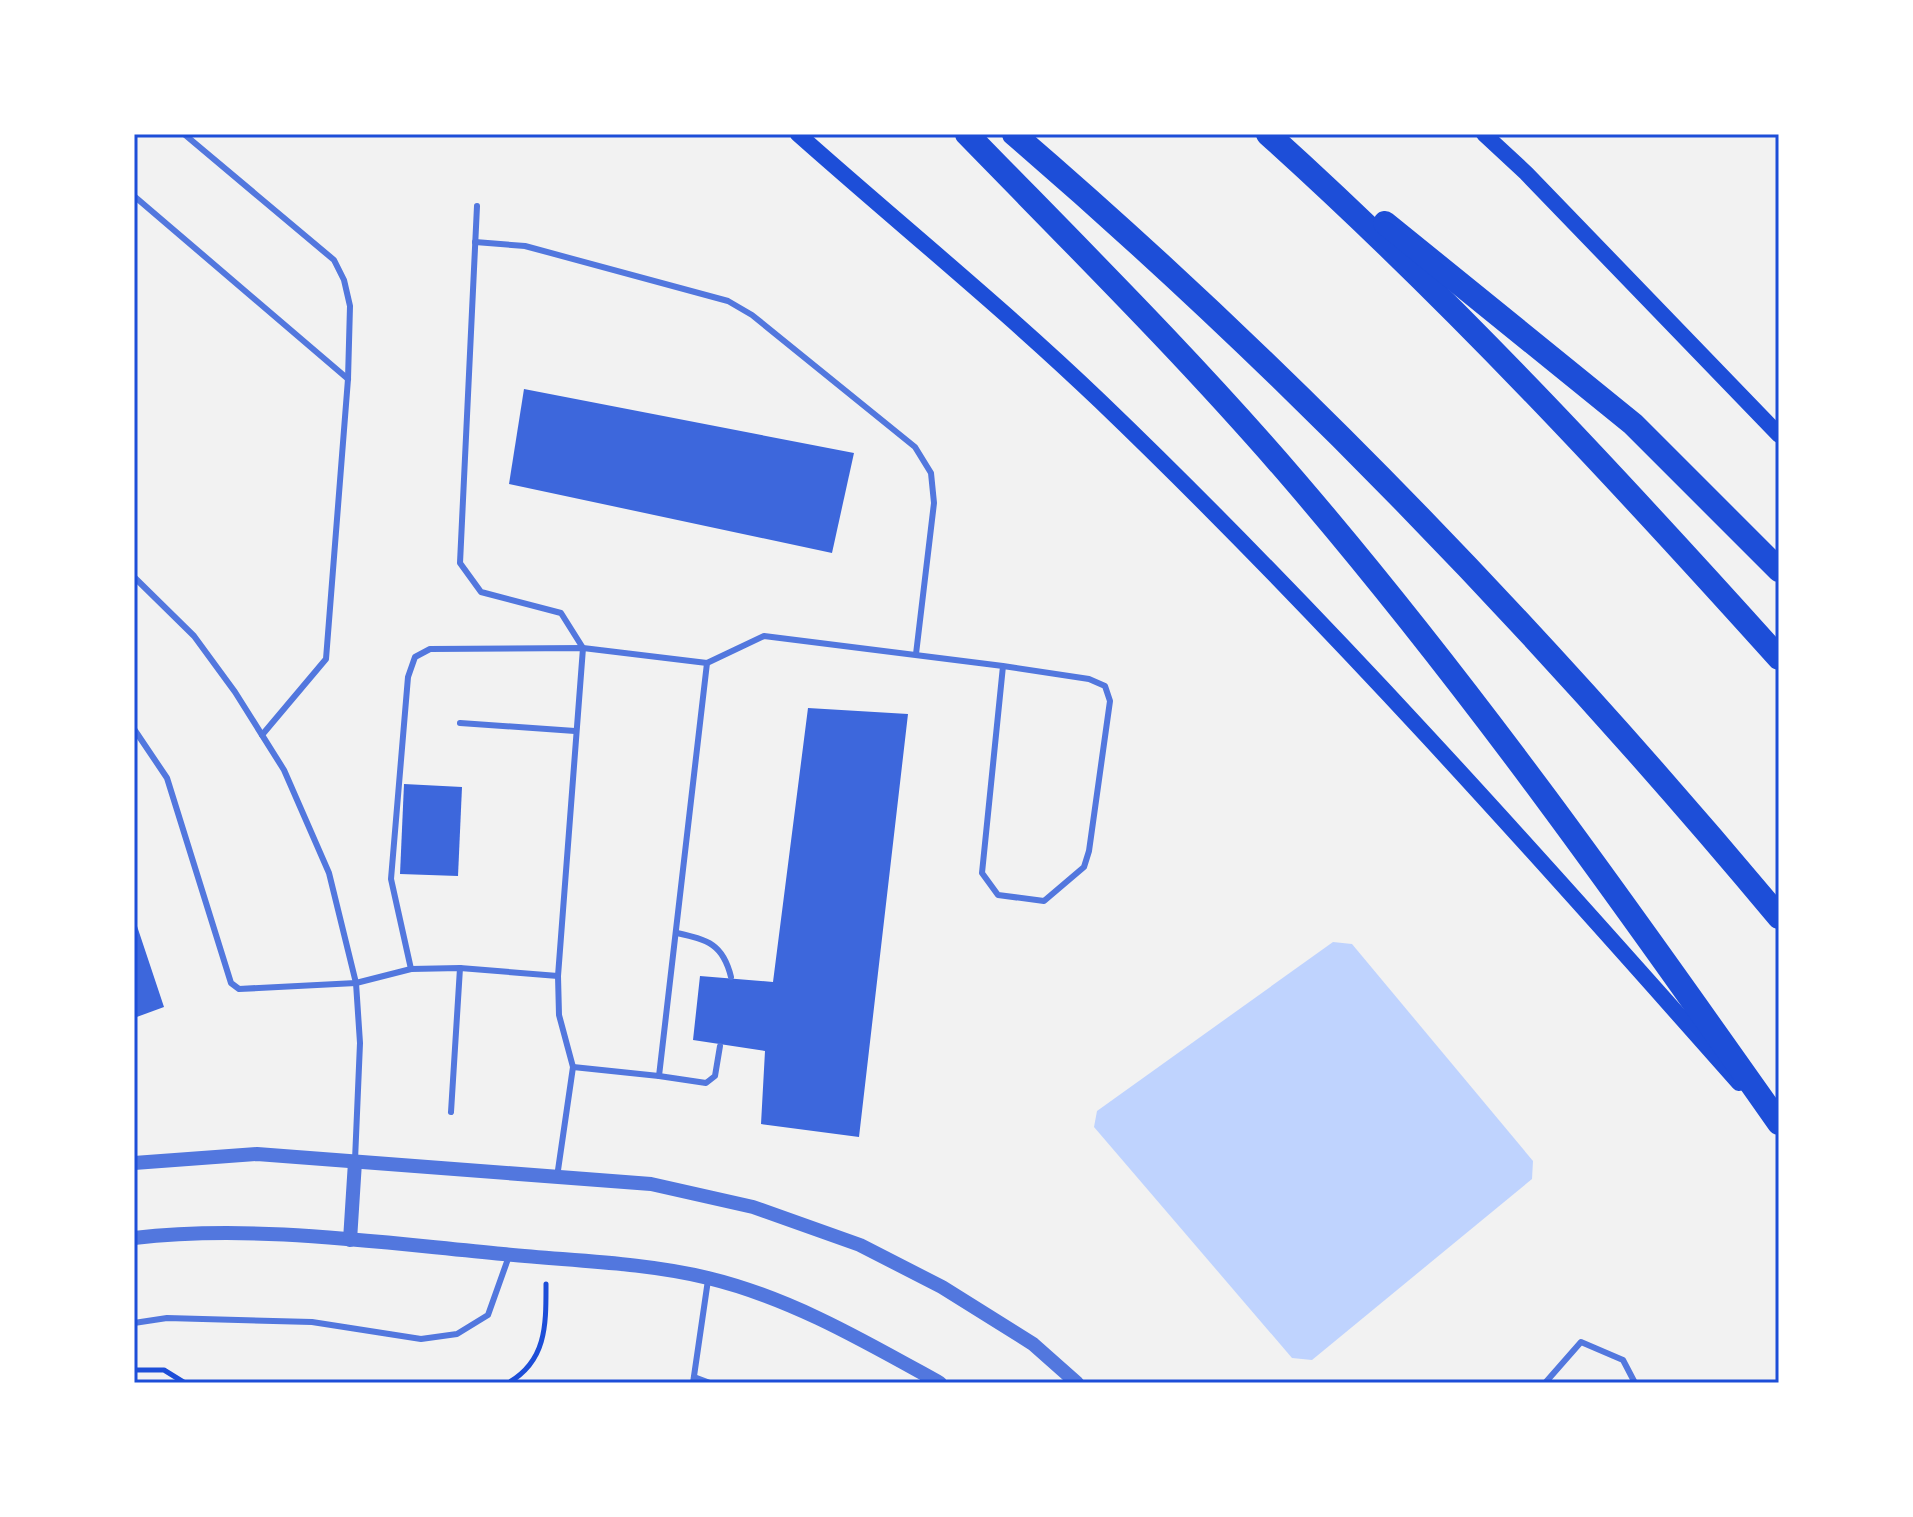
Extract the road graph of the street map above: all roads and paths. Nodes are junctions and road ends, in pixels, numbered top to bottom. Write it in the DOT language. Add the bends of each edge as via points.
graph roads {
  1 [pos="184,134"];
  2 [pos="798,134"];
  3 [pos="967,134"];
  4 [pos="1014,134"];
  5 [pos="1271,134"];
  6 [pos="1484,134"];
  7 [pos="134,196"];
  8 [pos="477,206"];
  9 [pos="475,242"];
  10 [pos="348,379"];
  11 [pos="1779,435"];
  12 [pos="1779,570"];
  13 [pos="134,577"];
  14 [pos="583,648"];
  15 [pos="916,654"];
  16 [pos="1779,658"];
  17 [pos="707,663"];
  18 [pos="1003,666"];
  19 [pos="460,723"];
  20 [pos="134,729"];
  21 [pos="575,731"];
  22 [pos="262,735"];
  23 [pos="1779,917"];
  24 [pos="677,933"];
  25 [pos="460,968"];
  26 [pos="411,969"];
  27 [pos="558,976"];
  28 [pos="731,977"];
  29 [pos="356,983"];
  30 [pos="720,1046"];
  31 [pos="573,1067"];
  32 [pos="659,1076"];
  33 [pos="451,1112"];
  34 [pos="1779,1123"];
  35 [pos="1779,1129"];
  36 [pos="355,1162"];
  37 [pos="134,1163"];
  38 [pos="557,1177"];
  39 [pos="134,1238"];
  40 [pos="350,1240"];
  41 [pos="509,1255"];
  42 [pos="708,1278"];
  43 [pos="546,1283"];
  44 [pos="134,1323"];
  45 [pos="134,1370"];
  46 [pos="693,1380"];
  47 [pos="185,1383"];
  48 [pos="222,1383"];
  49 [pos="257,1383"];
  50 [pos="508,1383"];
  51 [pos="710,1383"];
  52 [pos="940,1383"];
  53 [pos="1077,1383"];
  54 [pos="1545,1383"];
  55 [pos="1635,1383"];
  1 -- 10 [label="lane" via="334,260 350,306"];
  2 -- 35 [label="main road" via="1099,400 1304,606"];
  3 -- 34 [label="highway" via="1181,355 1382,586 1554,805"];
  4 -- 23 [label="highway" via="1147,249 1347,440 1671,787"];
  5 -- 12 [label="highway" via="1633,424"];
  5 -- 16 [label="highway" via="1483,340 1630,492"];
  6 -- 11 [label="main road"];
  7 -- 10 [label="lane"];
  8 -- 9 [label="lane"];
  9 -- 14 [label="lane" via="460,563 481,592 561,613"];
  9 -- 15 [label="lane" via="525,246 728,301 915,447 931,473 934,503"];
  10 -- 22 [label="lane" via="326,659"];
  13 -- 22 [label="lane" via="194,636"];
  14 -- 17 [label="lane"];
  14 -- 21 [label="lane"];
  14 -- 26 [label="lane" via="430,649 415,657 408,677 391,879"];
  15 -- 17 [label="lane" via="764,636"];
  15 -- 18 [label="lane"];
  17 -- 24 [label="lane"];
  18 -- 18 [label="lane" via="982,873 998,895 1044,901 1084,867 1110,701 1105,686 1089,679"];
  19 -- 21 [label="lane"];
  20 -- 29 [label="lane" via="167,778 231,983 239,989"];
  21 -- 27 [label="lane"];
  22 -- 29 [label="lane" via="284,770 329,873"];
  24 -- 28 [label="lane" via="704,939 726,955"];
  24 -- 32 [label="lane"];
  25 -- 26 [label="lane"];
  25 -- 27 [label="lane"];
  25 -- 33 [label="lane"];
  26 -- 29 [label="lane"];
  27 -- 31 [label="lane" via="559,1015"];
  29 -- 36 [label="lane" via="360,1043"];
  30 -- 32 [label="lane" via="715,1076 706,1083"];
  31 -- 32 [label="lane"];
  31 -- 38 [label="lane"];
  36 -- 37 [label="street" via="257,1154"];
  36 -- 38 [label="street"];
  36 -- 40 [label="street"];
  38 -- 53 [label="street" via="651,1184 724,1200 860,1245 942,1287 1033,1344"];
  39 -- 40 [label="street" via="253,1235"];
  40 -- 41 [label="street"];
  41 -- 42 [label="street"];
  41 -- 44 [label="lane" via="488,1315 457,1334 421,1339 312,1322 167,1318"];
  42 -- 46 [label="lane"];
  42 -- 52 [label="street" via="842,1329"];
  43 -- 50 [label="path" via="544,1342 535,1360"];
  45 -- 47 [label="path" via="164,1370"];
  46 -- 51 [label="lane"];
  48 -- 49 [label="path"];
  54 -- 55 [label="lane" via="1581,1342 1623,1360"];
}
